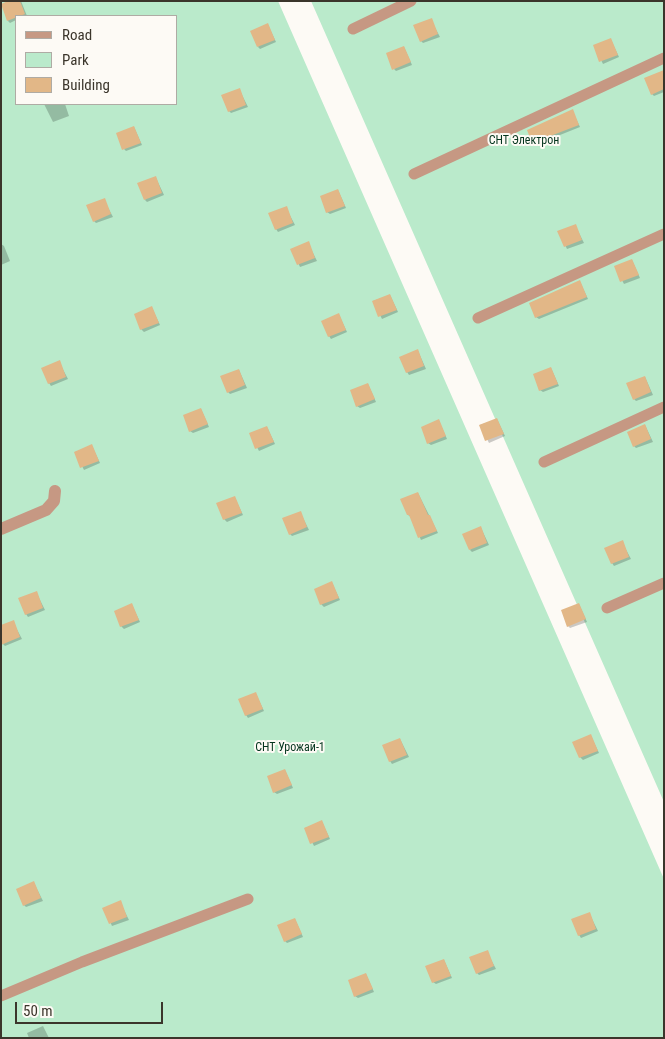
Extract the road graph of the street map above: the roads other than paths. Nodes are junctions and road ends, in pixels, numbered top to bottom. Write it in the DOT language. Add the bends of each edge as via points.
graph roads {
  1 [pos="411,1"];
  2 [pos="353,29"];
  3 [pos="664,58"];
  4 [pos="414,174"];
  5 [pos="664,234"];
  6 [pos="478,318"];
  7 [pos="664,408"];
  8 [pos="544,462"];
  9 [pos="55,491"];
  10 [pos="1,529"];
  11 [pos="664,583"];
  12 [pos="607,608"];
  13 [pos="248,899"];
  14 [pos="1,996"];
  1 -- 2 [label="lane"];
  3 -- 4 [label="lane"];
  5 -- 6 [label="lane"];
  7 -- 8 [label="lane"];
  9 -- 10 [label="street" via="54,501 46,510"];
  11 -- 12 [label="lane"];
  13 -- 14 [label="lane"];
}
